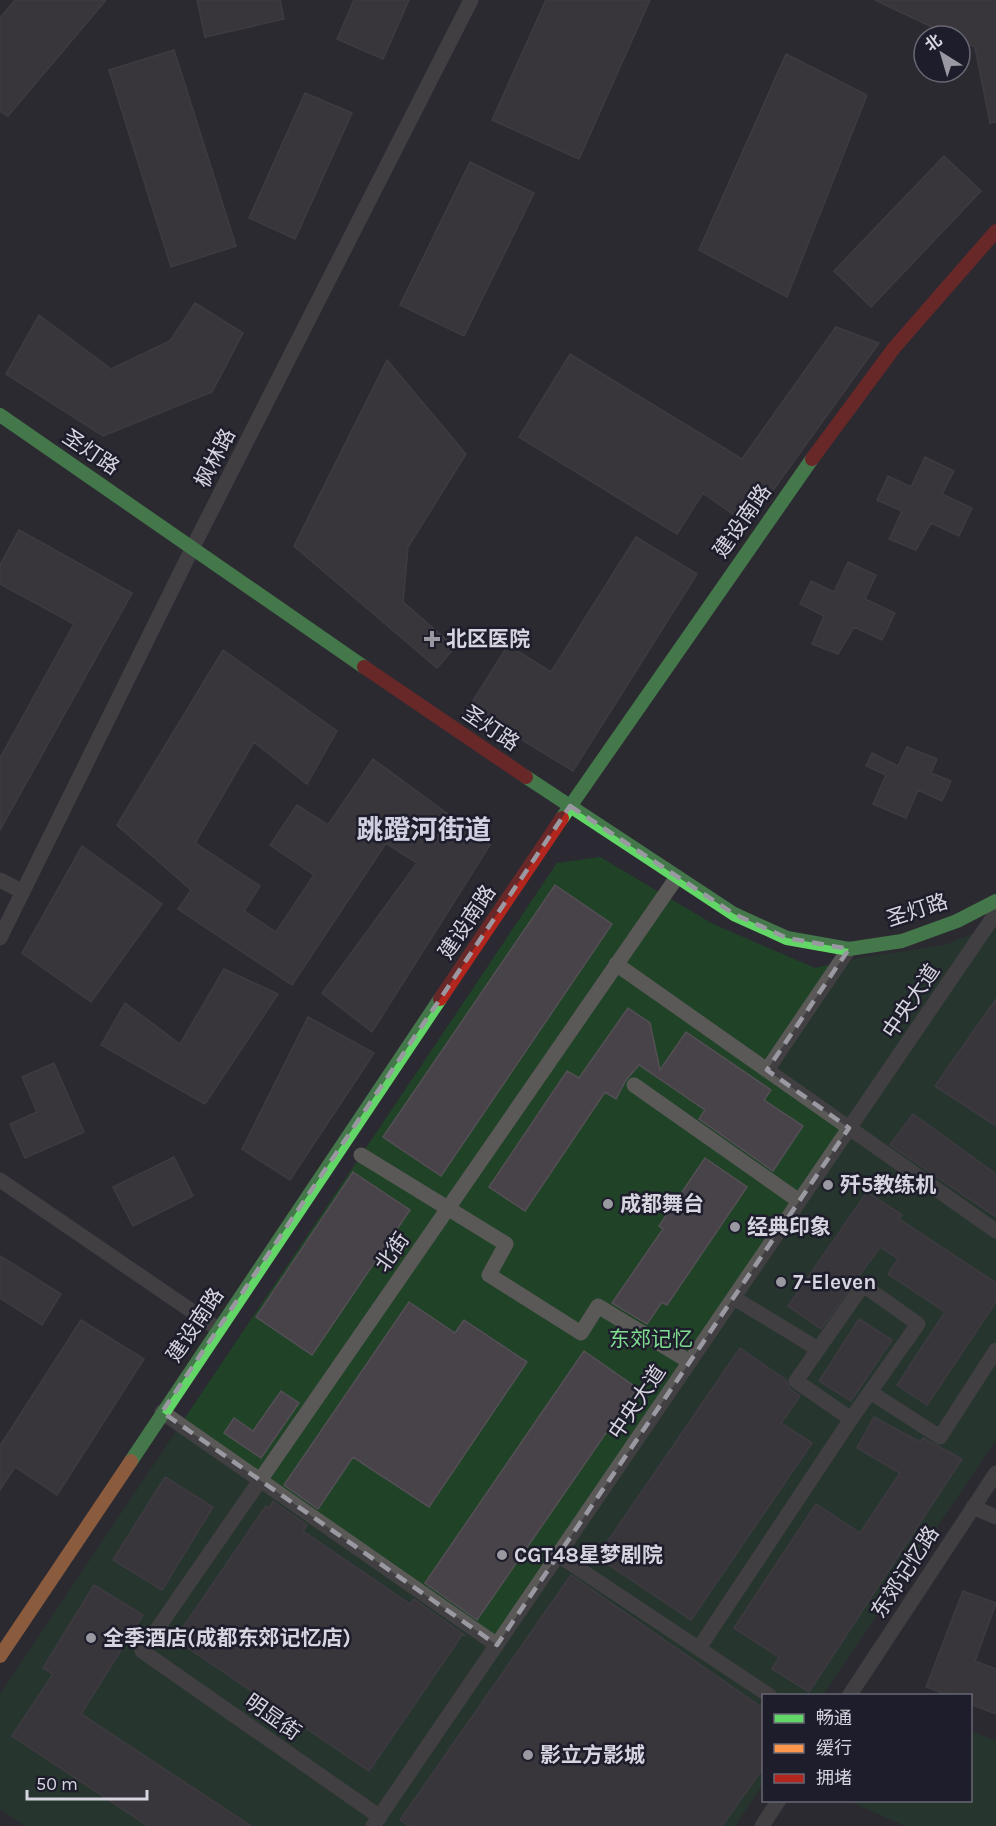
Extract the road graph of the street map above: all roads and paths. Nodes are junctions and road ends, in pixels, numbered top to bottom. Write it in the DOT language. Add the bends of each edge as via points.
graph roads {
  1 [pos="471,0"];
  2 [pos="996,231"];
  3 [pos="0,415"];
  4 [pos="193,547"];
  5 [pos="570,806"];
  6 [pos="677,877"];
  7 [pos="0,880"];
  8 [pos="23,892"];
  9 [pos="996,901"];
  10 [pos="996,913"];
  11 [pos="0,938"];
  12 [pos="849,949"];
  13 [pos="616,964"];
  14 [pos="767,1070"];
  15 [pos="634,1085"];
  16 [pos="849,1128"];
  17 [pos="361,1155"];
  18 [pos="0,1180"];
  19 [pos="800,1201"];
  20 [pos="448,1209"];
  21 [pos="996,1231"];
  22 [pos="734,1298"];
  23 [pos="218,1329"];
  24 [pos="818,1349"];
  25 [pos="996,1350"];
  26 [pos="690,1362"];
  27 [pos="870,1392"];
  28 [pos="162,1412"];
  29 [pos="851,1419"];
  30 [pos="996,1473"];
  31 [pos="260,1481"];
  32 [pos="973,1507"];
  33 [pos="996,1517"];
  34 [pos="558,1555"];
  35 [pos="497,1645"];
  36 [pos="699,1648"];
  37 [pos="142,1651"];
  38 [pos="0,1656"];
  39 [pos="768,1694"];
  40 [pos="850,1694"];
  41 [pos="778,1802"];
  42 [pos="376,1822"];
  43 [pos="762,1826"];
  1 -- 4 [label="street, 枫林路"];
  2 -- 5 [label="street, 建设南路" via="894,348 782,500"];
  3 -- 4 [label="street, 圣灯路"];
  4 -- 5 [label="street, 圣灯路"];
  4 -- 8 [label="street, 枫林路"];
  5 -- 6 [label="street, 圣灯路"];
  5 -- 23 [label="street, 建设南路"];
  6 -- 12 [label="street, 圣灯路" via="734,914 787,938"];
  6 -- 13 [label="street, 北街"];
  7 -- 8 [label="street"];
  8 -- 11 [label="street, 枫林路"];
  9 -- 12 [label="street, 圣灯路" via="957,921 902,941"];
  10 -- 16 [label="street, 中央大道"];
  12 -- 14 [label="street"];
  13 -- 14 [label="street"];
  13 -- 20 [label="street, 北街"];
  14 -- 16 [label="street"];
  15 -- 19 [label="street"];
  16 -- 19 [label="street, 中央大道"];
  16 -- 21 [label="street"];
  17 -- 20 [label="street"];
  18 -- 23 [label="street"];
  19 -- 22 [label="street, 中央大道"];
  20 -- 26 [label="street" via="506,1244 489,1275 498,1281 581,1333 598,1306"];
  20 -- 31 [label="street, 北街"];
  22 -- 24 [label="street"];
  22 -- 26 [label="street, 中央大道"];
  23 -- 28 [label="street, 建设南路"];
  24 -- 27 [label="street" via="863,1285 918,1324"];
  24 -- 29 [label="street" via="796,1381"];
  25 -- 27 [label="street" via="940,1437"];
  26 -- 34 [label="street, 中央大道"];
  27 -- 29 [label="street"];
  28 -- 31 [label="street"];
  28 -- 38 [label="street, 建设南路"];
  29 -- 36 [label="street"];
  30 -- 32 [label="street, 东郊记忆路"];
  31 -- 35 [label="street"];
  31 -- 37 [label="street, 北街"];
  32 -- 33 [label="street"];
  32 -- 40 [label="street, 东郊记忆路"];
  34 -- 35 [label="street, 中央大道"];
  34 -- 36 [label="street"];
  35 -- 42 [label="street, 中央大道"];
  36 -- 39 [label="street"];
  37 -- 42 [label="street, 明显街"];
  41 -- 43 [label="street"];
}
